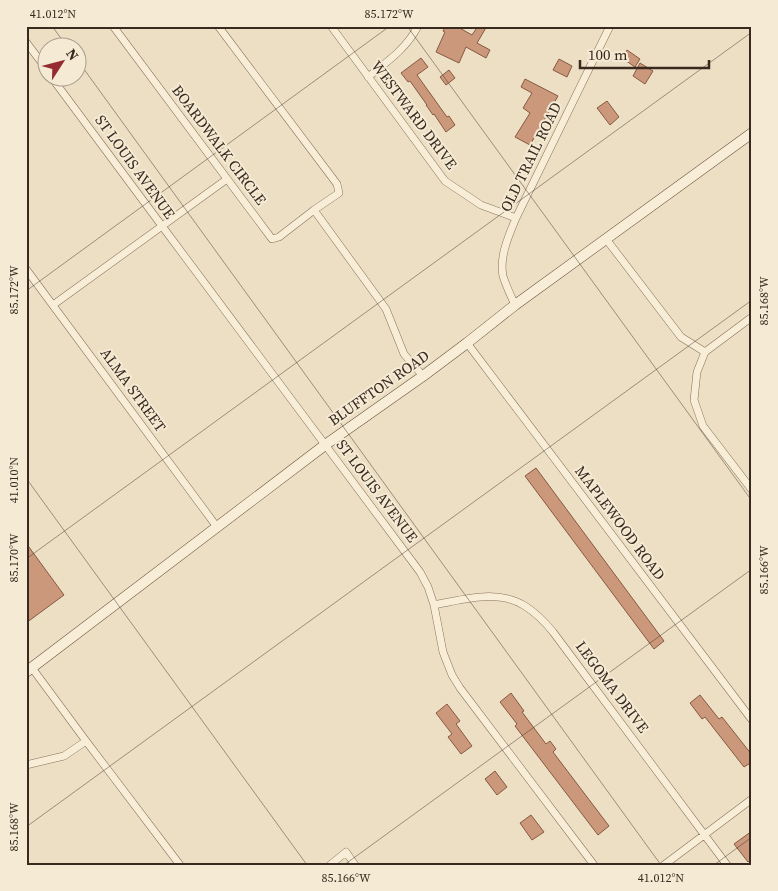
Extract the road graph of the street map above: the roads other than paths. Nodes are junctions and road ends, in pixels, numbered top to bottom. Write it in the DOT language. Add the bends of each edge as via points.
graph roads {
  1 [pos="113,26"];
  2 [pos="218,26"];
  3 [pos="331,26"];
  4 [pos="418,26"];
  5 [pos="610,26"];
  6 [pos="26,42"];
  7 [pos="38,58"];
  8 [pos="368,77"];
  9 [pos="59,88"];
  10 [pos="752,133"];
  11 [pos="227,179"];
  12 [pos="314,210"];
  13 [pos="516,218"];
  14 [pos="162,226"];
  15 [pos="606,239"];
  16 [pos="26,269"];
  17 [pos="53,305"];
  18 [pos="515,305"];
  19 [pos="752,317"];
  20 [pos="467,343"];
  21 [pos="705,352"];
  22 [pos="423,376"];
  23 [pos="325,445"];
  24 [pos="752,490"];
  25 [pos="217,527"];
  26 [pos="434,605"];
  27 [pos="29,670"];
  28 [pos="752,720"];
  29 [pos="86,741"];
  30 [pos="26,765"];
  31 [pos="752,799"];
  32 [pos="704,835"];
  33 [pos="180,865"];
  34 [pos="330,865"];
  35 [pos="355,865"];
  36 [pos="594,865"];
  37 [pos="664,865"];
  38 [pos="727,865"];
  1 -- 11 [label="street, BOARDWALK CIRCLE"];
  2 -- 12 [label="street, BOARDWALK CIRCLE" via="337,184 339,193"];
  3 -- 8 [label="street, WESTWARD DRIVE"];
  4 -- 8 [label="street" via="398,54"];
  5 -- 13 [label="street, OLD TRAIL ROAD"];
  6 -- 7 [label="street"];
  8 -- 13 [label="street, WESTWARD DRIVE" via="445,180 481,205"];
  9 -- 14 [label="street, ST LOUIS AVENUE"];
  10 -- 15 [label="main road, BLUFFTON ROAD"];
  11 -- 12 [label="street, BOARDWALK CIRCLE" via="272,239"];
  11 -- 14 [label="street"];
  12 -- 22 [label="street" via="386,309 404,354"];
  13 -- 18 [label="street, OLD TRAIL ROAD" via="504,256 503,274"];
  14 -- 17 [label="street"];
  14 -- 23 [label="street, ST LOUIS AVENUE"];
  15 -- 18 [label="main road, BLUFFTON ROAD"];
  15 -- 21 [label="street" via="682,337"];
  16 -- 17 [label="street, ALMA STREET"];
  17 -- 25 [label="street, ALMA STREET"];
  18 -- 20 [label="main road, BLUFFTON ROAD"];
  19 -- 21 [label="street"];
  20 -- 22 [label="main road, BLUFFTON ROAD"];
  20 -- 28 [label="street, MAPLEWOOD ROAD"];
  21 -- 24 [label="street" via="697,372 694,400 700,418"];
  22 -- 23 [label="main road, BLUFFTON ROAD"];
  23 -- 25 [label="main road, BLUFFTON ROAD"];
  23 -- 26 [label="street, ST LOUIS AVENUE" via="420,572"];
  25 -- 27 [label="main road, BLUFFTON ROAD"];
  26 -- 32 [label="street, LEGOMA DRIVE" via="491,597 524,605 538,615"];
  26 -- 36 [label="street, ST LOUIS AVENUE" via="443,652 460,688"];
  27 -- 29 [label="street"];
  29 -- 30 [label="street" via="64,756"];
  29 -- 33 [label="street"];
  31 -- 32 [label="street"];
  32 -- 37 [label="street"];
  32 -- 38 [label="street, LEGOMA DRIVE"];
  34 -- 35 [label="street" via="346,852"];
}
